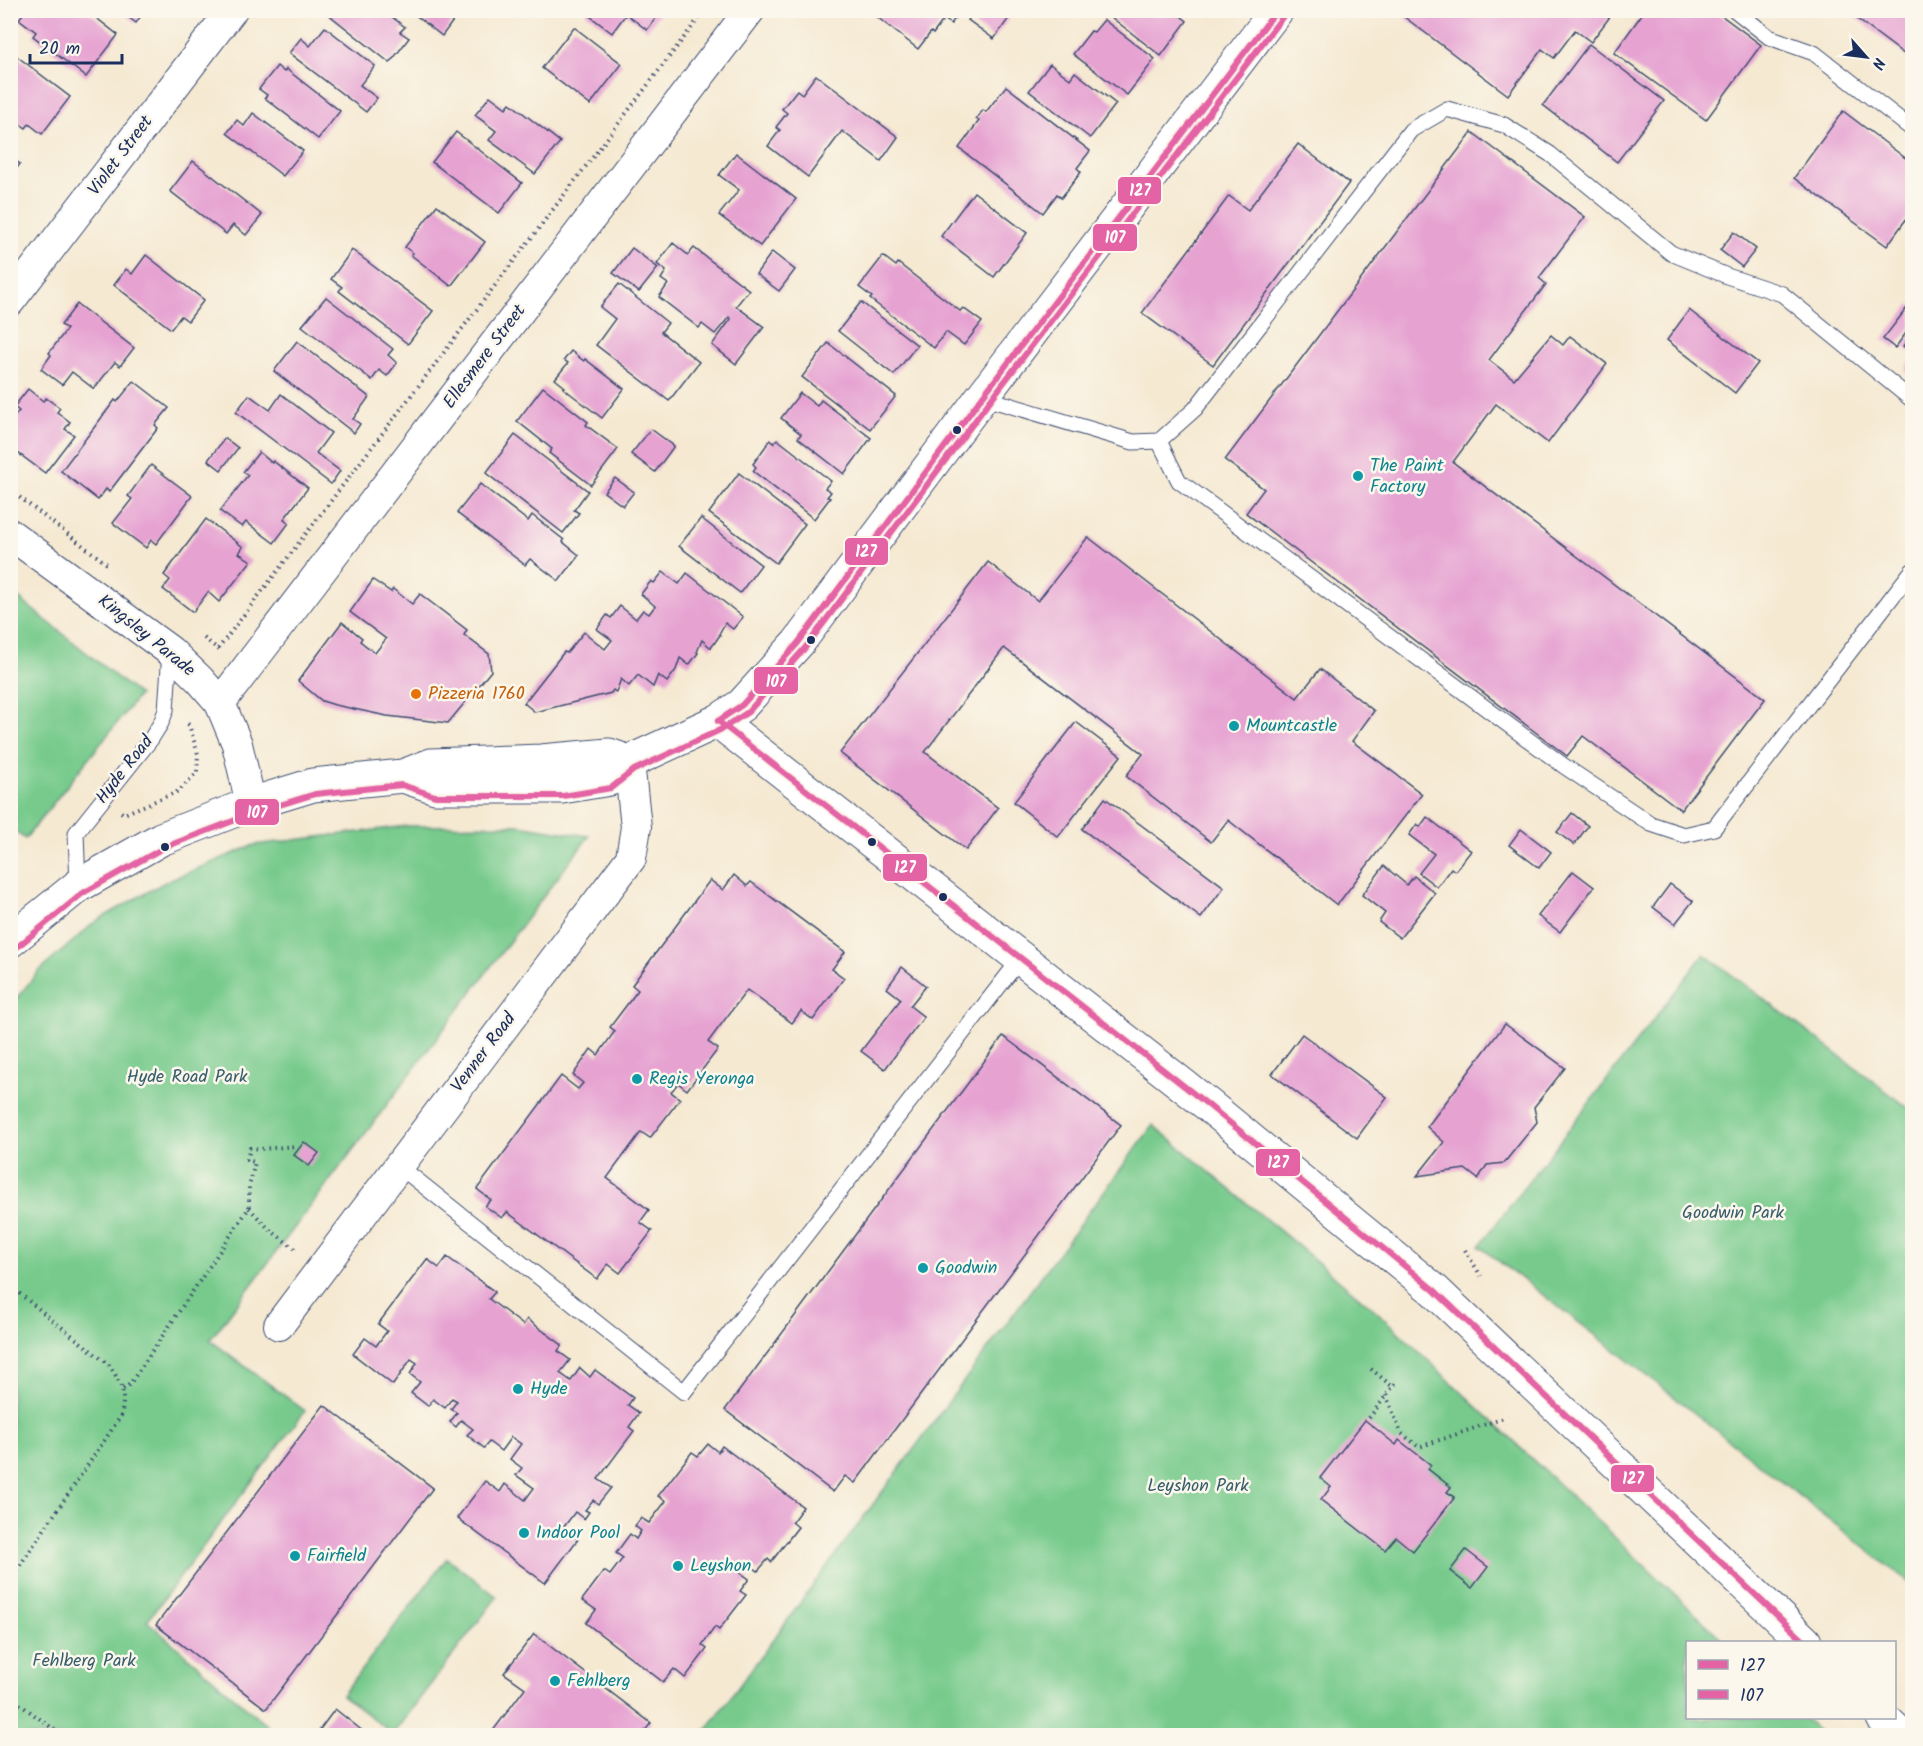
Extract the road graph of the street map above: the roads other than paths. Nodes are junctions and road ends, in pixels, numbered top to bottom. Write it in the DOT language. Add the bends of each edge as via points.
graph roads {
  1 [pos="232,10"];
  2 [pos="750,10"];
  3 [pos="1277,10"];
  4 [pos="1735,10"];
  5 [pos="1912,129"];
  6 [pos="10,302"];
  7 [pos="982,397"];
  8 [pos="1912,400"];
  9 [pos="1159,441"];
  10 [pos="10,534"];
  11 [pos="1912,571"];
  12 [pos="170,651"];
  13 [pos="220,703"];
  14 [pos="718,721"];
  15 [pos="629,762"];
  16 [pos="251,804"];
  17 [pos="78,886"];
  18 [pos="10,941"];
  19 [pos="1021,958"];
  20 [pos="399,1166"];
  21 [pos="279,1325"];
  22 [pos="1803,1641"];
  23 [pos="1885,1719"];
  24 [pos="1902,1736"];
  1 -- 6 [label="street, Violet Street"];
  2 -- 13 [label="street, Ellesmere Street"];
  3 -- 7 [label="street"];
  4 -- 5 [label="lane" via="1769,37 1814,53"];
  7 -- 9 [label="lane" via="1134,442"];
  7 -- 14 [label="street" via="798,643 742,705"];
  8 -- 9 [label="lane" via="1782,294 1671,253 1550,154 1504,125 1447,109 1411,130 1194,409"];
  9 -- 11 [label="lane" via="1179,481 1564,766 1651,824 1684,835 1714,828"];
  10 -- 12 [label="street, Kingsley Parade"];
  12 -- 13 [label="street, Kingsley Parade"];
  12 -- 17 [label="lane, Hyde Road" via="166,710 161,723 76,833"];
  13 -- 16 [label="street, Kingsley Parade" via="237,744"];
  14 -- 15 [label="street"];
  14 -- 19 [label="street"];
  15 -- 16 [label="street" via="610,779 562,787 435,787 403,776 313,785"];
  15 -- 20 [label="street, Venner Road" via="636,827 631,858"];
  16 -- 17 [label="street" via="160,840"];
  17 -- 18 [label="street"];
  19 -- 20 [label="lane" via="684,1392"];
  19 -- 22 [label="street" via="1434,1290"];
  20 -- 21 [label="street, Venner Road"];
  23 -- 24 [label="street"];
}
